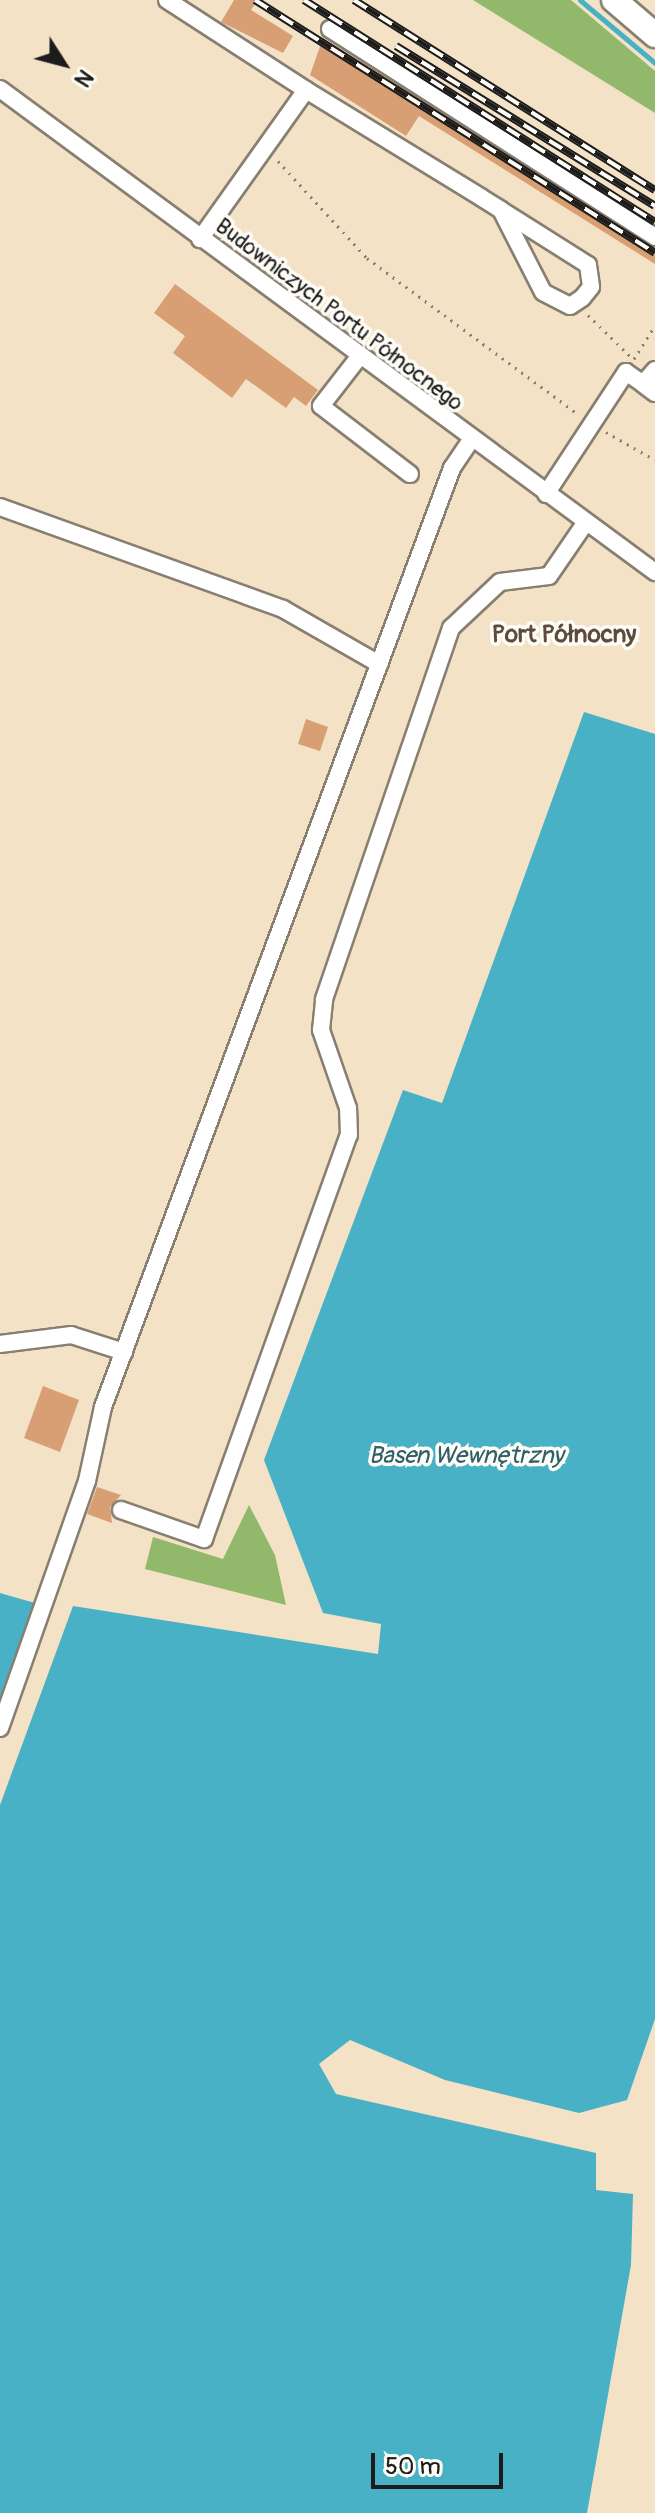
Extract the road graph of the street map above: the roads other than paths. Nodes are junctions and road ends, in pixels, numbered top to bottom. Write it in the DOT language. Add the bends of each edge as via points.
graph roads {
  1 [pos="167,0"];
  2 [pos="614,0"];
  3 [pos="330,29"];
  4 [pos="655,35"];
  5 [pos="0,89"];
  6 [pos="306,90"];
  7 [pos="501,210"];
  8 [pos="655,237"];
  9 [pos="200,239"];
  10 [pos="359,357"];
  11 [pos="655,370"];
  12 [pos="649,389"];
  13 [pos="471,440"];
  14 [pos="410,474"];
  15 [pos="546,494"];
  16 [pos="0,507"];
  17 [pos="586,522"];
  18 [pos="655,572"];
  19 [pos="379,664"];
  20 [pos="0,1344"];
  21 [pos="124,1352"];
  22 [pos="121,1510"];
  23 [pos="0,1728"];
  1 -- 6 [label="street"];
  2 -- 4 [label="highway"];
  3 -- 8 [label="street"];
  5 -- 9 [label="street, Budowniczych Portu Północnego"];
  6 -- 7 [label="street"];
  6 -- 9 [label="street"];
  7 -- 7 [label="street" via="588,265 593,274 582,298 570,306 543,292"];
  9 -- 10 [label="street, Budowniczych Portu Północnego"];
  10 -- 13 [label="street, Budowniczych Portu Północnego"];
  10 -- 14 [label="street" via="321,406"];
  11 -- 12 [label="street"];
  12 -- 15 [label="street" via="630,366"];
  13 -- 15 [label="street, Budowniczych Portu Północnego"];
  13 -- 19 [label="street" via="452,468"];
  15 -- 17 [label="street, Budowniczych Portu Północnego"];
  16 -- 19 [label="street" via="283,609"];
  17 -- 18 [label="street, Budowniczych Portu Północnego"];
  17 -- 22 [label="street" via="549,576 500,582 451,628 435,669 404,752 394,810 324,999 321,1030 348,1108 349,1135 204,1539"];
  19 -- 21 [label="street"];
  20 -- 21 [label="street" via="71,1335"];
  21 -- 23 [label="street" via="87,1481"];
}
